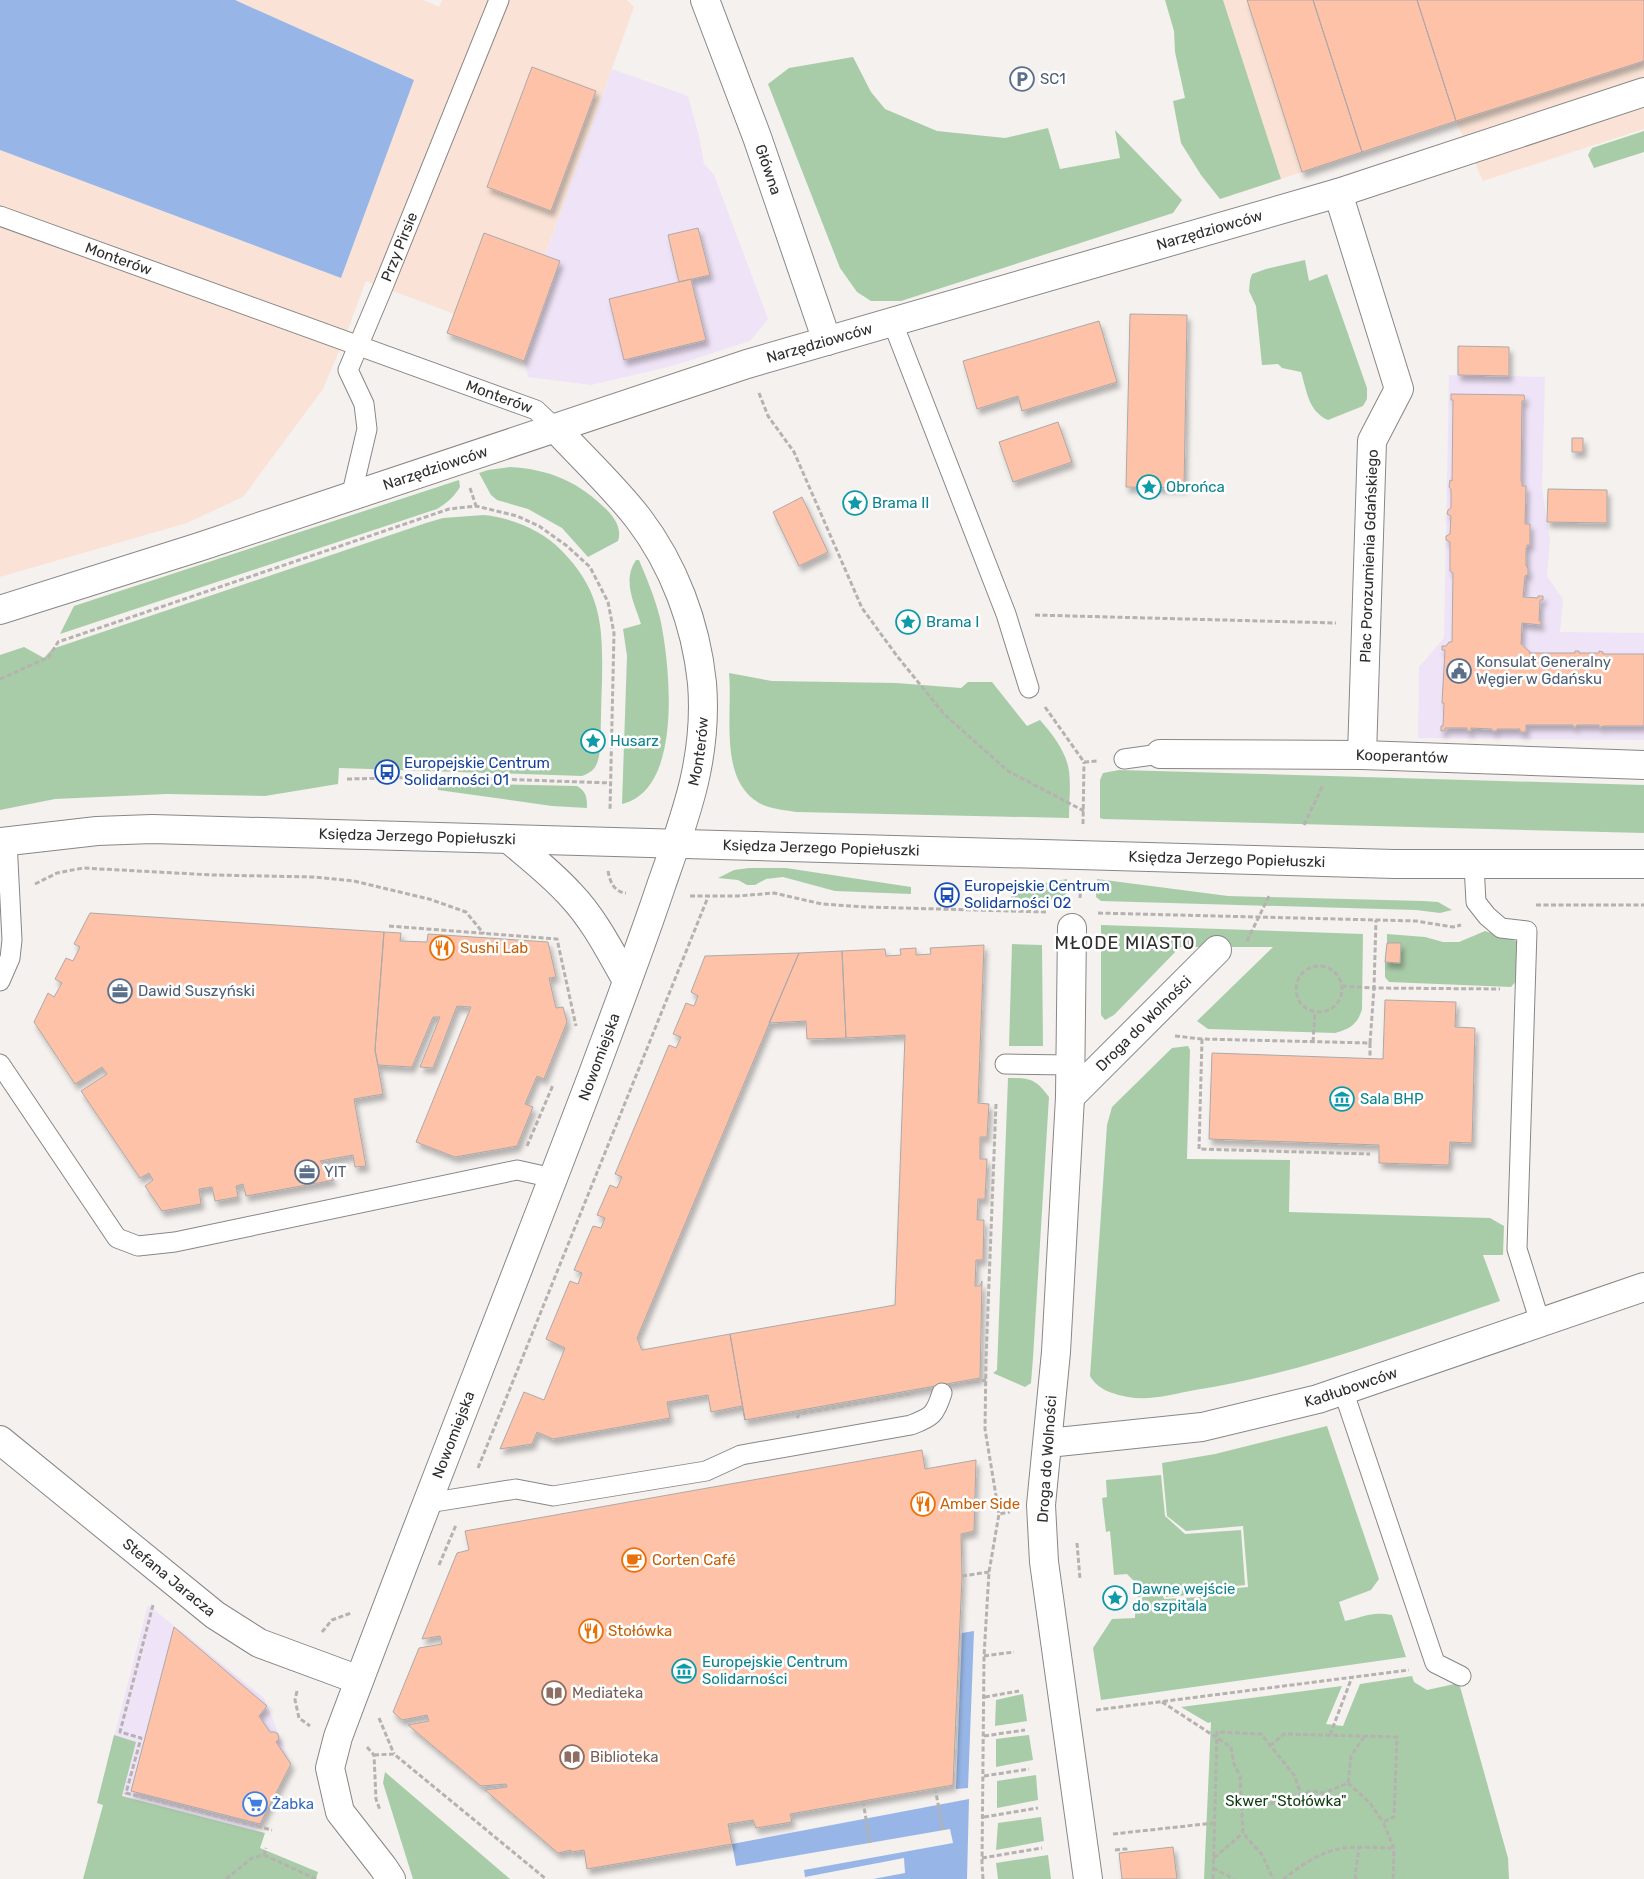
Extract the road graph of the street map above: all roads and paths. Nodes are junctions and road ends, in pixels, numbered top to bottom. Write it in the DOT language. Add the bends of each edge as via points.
graph roads {
  1 [pos="499,0"];
  2 [pos="705,0"];
  3 [pos="1644,92"];
  4 [pos="1338,193"];
  5 [pos="0,216"];
  6 [pos="892,321"];
  7 [pos="827,341"];
  8 [pos="358,346"];
  9 [pos="747,364"];
  10 [pos="556,429"];
  11 [pos="351,497"];
  12 [pos="0,610"];
  13 [pos="1056,616"];
  14 [pos="1367,624"];
  15 [pos="614,633"];
  16 [pos="0,679"];
  17 [pos="1029,688"];
  18 [pos="1056,721"];
  19 [pos="1160,754"];
  20 [pos="1350,754"];
  21 [pos="1124,759"];
  22 [pos="1084,762"];
  23 [pos="1644,765"];
  24 [pos="347,779"];
  25 [pos="611,783"];
  26 [pos="1084,811"];
  27 [pos="1304,825"];
  28 [pos="510,840"];
  29 [pos="3,841"];
  30 [pos="676,844"];
  31 [pos="1083,856"];
  32 [pos="1644,864"];
  33 [pos="1474,865"];
  34 [pos="1269,896"];
  35 [pos="708,897"];
  36 [pos="1534,905"];
  37 [pos="1644,905"];
  38 [pos="12,906"];
  39 [pos="1487,916"];
  40 [pos="1259,917"];
  41 [pos="1075,920"];
  42 [pos="1376,920"];
  43 [pos="389,926"];
  44 [pos="484,934"];
  45 [pos="1217,950"];
  46 [pos="0,981"];
  47 [pos="627,981"];
  48 [pos="1342,986"];
  49 [pos="1374,988"];
  50 [pos="1525,990"];
  51 [pos="1316,1012"];
  52 [pos="577,1027"];
  53 [pos="1313,1042"];
  54 [pos="1370,1043"];
  55 [pos="1370,1058"];
  56 [pos="0,1064"];
  57 [pos="1005,1064"];
  58 [pos="1070,1065"];
  59 [pos="554,1081"];
  60 [pos="1070,1097"];
  61 [pos="996,1104"];
  62 [pos="1370,1154"];
  63 [pos="517,1170"];
  64 [pos="553,1178"];
  65 [pos="1644,1287"];
  66 [pos="1540,1322"];
  67 [pos="1342,1390"];
  68 [pos="942,1393"];
  69 [pos="0,1440"];
  70 [pos="1048,1442"];
  71 [pos="467,1497"];
  72 [pos="428,1503"];
  73 [pos="1041,1505"];
  74 [pos="999,1514"];
  75 [pos="1076,1539"];
  76 [pos="437,1570"];
  77 [pos="989,1572"];
  78 [pos="962,1576"];
  79 [pos="1081,1587"];
  80 [pos="153,1604"];
  81 [pos="1014,1652"];
  82 [pos="984,1656"];
  83 [pos="1406,1670"];
  84 [pos="1460,1676"];
  85 [pos="1352,1677"];
  86 [pos="359,1680"];
  87 [pos="1019,1691"];
  88 [pos="984,1697"];
  89 [pos="1161,1702"];
  90 [pos="1065,1713"];
  91 [pos="379,1717"];
  92 [pos="1024,1730"];
  93 [pos="1330,1735"];
  94 [pos="984,1736"];
  95 [pos="1364,1737"];
  96 [pos="1217,1739"];
  97 [pos="1270,1746"];
  98 [pos="394,1754"];
  99 [pos="374,1756"];
  100 [pos="1030,1769"];
  101 [pos="984,1776"];
  102 [pos="1348,1783"];
  103 [pos="935,1788"];
  104 [pos="1302,1794"];
  105 [pos="863,1801"];
  106 [pos="1241,1807"];
  107 [pos="1038,1808"];
  108 [pos="984,1817"];
  109 [pos="1383,1822"];
  110 [pos="1214,1823"];
  111 [pos="1110,1825"];
  112 [pos="272,1830"];
  113 [pos="943,1830"];
  114 [pos="1243,1833"];
  115 [pos="870,1843"];
  116 [pos="266,1848"];
  117 [pos="1042,1848"];
  118 [pos="1359,1848"];
  119 [pos="1394,1848"];
  120 [pos="1114,1850"];
  121 [pos="1126,1852"];
  122 [pos="264,1854"];
  123 [pos="982,1858"];
  124 [pos="1213,1858"];
  125 [pos="1213,1868"];
  126 [pos="226,1879"];
  127 [pos="316,1879"];
  128 [pos="390,1879"];
  129 [pos="546,1879"];
  130 [pos="984,1879"];
  131 [pos="1088,1879"];
  132 [pos="1213,1879"];
  133 [pos="1234,1879"];
  134 [pos="1273,1879"];
  135 [pos="1283,1879"];
  136 [pos="1358,1879"];
  137 [pos="1393,1879"];
  1 -- 8 [label="lane, Przy Pirsie"];
  2 -- 7 [label="street, Główna" via="757,137"];
  3 -- 4 [label="street, Narzędziowców"];
  4 -- 6 [label="street, Narzędziowców"];
  4 -- 14 [label="street, Plac Porozumienia Gdańskiego" via="1399,389 1372,440"];
  5 -- 8 [label="lane, Monterów"];
  6 -- 7 [label="street, Narzędziowców"];
  6 -- 17 [label="lane" via="1006,614"];
  7 -- 9 [label="street, Narzędziowców"];
  8 -- 10 [label="lane, Monterów" via="536,410"];
  8 -- 11 [label="lane, Przy Pirsie" via="348,370 364,404 367,429"];
  9 -- 10 [label="street, Narzędziowców"];
  9 -- 26 [label="path" via="768,416 794,452 862,608 897,656 944,714 1008,771"];
  10 -- 11 [label="street, Narzędziowców"];
  10 -- 30 [label="street, Monterów" via="650,534 690,616 704,717 700,756"];
  11 -- 12 [label="street, Narzędziowców"];
  13 -- 14 [label="path"];
  14 -- 20 [label="street, Plac Porozumienia Gdańskiego"];
  15 -- 16 [label="path" via="608,602 590,567 539,526 517,516 476,506 449,509 58,642 49,657"];
  18 -- 22 [label="path"];
  19 -- 20 [label="street, Kooperantów"];
  19 -- 21 [label="lane"];
  20 -- 23 [label="street, Kooperantów"];
  20 -- 27 [label="path"];
  21 -- 22 [label="path"];
  22 -- 26 [label="path"];
  24 -- 25 [label="path" via="437,777"];
  26 -- 31 [label="path"];
  28 -- 29 [label="street, Księdza Jerzego Popiełuszki" via="152,829"];
  28 -- 30 [label="street, Księdza Jerzego Popiełuszki"];
  28 -- 47 [label="street" via="582,907"];
  29 -- 38 [label="lane"];
  30 -- 31 [label="street, Księdza Jerzego Popiełuszki"];
  30 -- 47 [label="street, Nowomiejska"];
  31 -- 33 [label="street, Księdza Jerzego Popiełuszki"];
  31 -- 41 [label="path"];
  32 -- 33 [label="street, Księdza Jerzego Popiełuszki"];
  33 -- 39 [label="lane" via="1476,902"];
  34 -- 40 [label="path"];
  35 -- 71 [label="path"];
  36 -- 37 [label="path"];
  38 -- 44 [label="path" via="42,880 57,873 83,868 315,877 429,899 466,912"];
  38 -- 46 [label="lane" via="10,958"];
  39 -- 42 [label="path" via="1453,926"];
  39 -- 50 [label="lane" via="1501,928 1527,930"];
  40 -- 41 [label="path"];
  40 -- 42 [label="path"];
  40 -- 45 [label="path" via="1240,948"];
  41 -- 58 [label="street, Droga do Wolności"];
  42 -- 49 [label="path"];
  43 -- 44 [label="path"];
  44 -- 52 [label="path" via="557,939"];
  45 -- 60 [label="street, Droga do Wolności"];
  47 -- 64 [label="street, Nowomiejska"];
  48 -- 49 [label="path"];
  48 -- 51 [label="path" via="1339,1001 1324,1011"];
  48 -- 51 [label="path" via="1338,977 1322,966 1311,967 1303,973 1296,986 1299,1001"];
  49 -- 50 [label="path"];
  49 -- 54 [label="path"];
  50 -- 66 [label="lane" via="1517,1249"];
  51 -- 53 [label="path"];
  53 -- 54 [label="path"];
  53 -- 62 [label="path" via="1202,1039 1199,1149"];
  54 -- 55 [label="path"];
  56 -- 63 [label="lane" via="117,1238 138,1246 175,1242"];
  57 -- 58 [label="lane"];
  58 -- 60 [label="street, Droga do Wolności"];
  59 -- 63 [label="path"];
  60 -- 70 [label="street, Droga do Wolności"];
  61 -- 74 [label="path" via="985,1429"];
  63 -- 64 [label="lane"];
  64 -- 72 [label="street, Nowomiejska"];
  65 -- 66 [label="street, Kadłubowców"];
  66 -- 67 [label="street, Kadłubowców"];
  67 -- 70 [label="street, Kadłubowców" via="1202,1426"];
  67 -- 84 [label="lane" via="1435,1663"];
  68 -- 71 [label="lane" via="936,1411 911,1425 740,1455 706,1471 553,1496 516,1489"];
  69 -- 86 [label="street, Stefana Jaracza" via="215,1615 259,1643"];
  70 -- 73 [label="street, Droga do Wolności"];
  71 -- 72 [label="lane"];
  71 -- 76 [label="path"];
  72 -- 86 [label="street, Nowomiejska"];
  73 -- 74 [label="path"];
  73 -- 90 [label="street, Droga do Wolności" via="1044,1562"];
  74 -- 77 [label="path"];
  75 -- 79 [label="path"];
  77 -- 78 [label="path"];
  77 -- 82 [label="path"];
  80 -- 112 [label="path" via="120,1732 141,1738 126,1793"];
  81 -- 82 [label="path"];
  82 -- 88 [label="path"];
  83 -- 85 [label="path"];
  85 -- 89 [label="path"];
  85 -- 93 [label="path"];
  86 -- 128 [label="street, Nowomiejska" via="330,1768 340,1812"];
  87 -- 88 [label="path"];
  88 -- 94 [label="path"];
  89 -- 90 [label="path"];
  89 -- 96 [label="path"];
  90 -- 131 [label="street, Droga do Wolności"];
  91 -- 98 [label="path"];
  92 -- 94 [label="path"];
  93 -- 95 [label="path"];
  93 -- 97 [label="path" via="1284,1734"];
  94 -- 101 [label="path"];
  95 -- 102 [label="path" via="1352,1756"];
  95 -- 109 [label="path" via="1397,1737 1394,1817"];
  96 -- 97 [label="path" via="1217,1732 1260,1734"];
  96 -- 106 [label="path" via="1231,1747 1240,1776"];
  96 -- 110 [label="path"];
  97 -- 104 [label="path" via="1294,1775"];
  98 -- 99 [label="path"];
  98 -- 129 [label="path"];
  100 -- 101 [label="path"];
  101 -- 108 [label="path"];
  102 -- 104 [label="path" via="1324,1792"];
  102 -- 109 [label="path" via="1370,1803"];
  103 -- 113 [label="path"];
  104 -- 106 [label="path" via="1264,1806"];
  105 -- 115 [label="path"];
  106 -- 114 [label="path"];
  107 -- 108 [label="path"];
  108 -- 123 [label="path"];
  109 -- 119 [label="path"];
  110 -- 111 [label="path" via="1112,1834"];
  110 -- 124 [label="path"];
  114 -- 124 [label="path"];
  114 -- 134 [label="path" via="1263,1856"];
  116 -- 122 [label="path"];
  117 -- 123 [label="path"];
  118 -- 119 [label="path"];
  118 -- 135 [label="path" via="1335,1850 1297,1868"];
  118 -- 136 [label="path" via="1355,1876"];
  119 -- 137 [label="path"];
  120 -- 121 [label="path" via="1126,1849"];
  122 -- 126 [label="path" via="252,1858"];
  122 -- 127 [label="path"];
  123 -- 130 [label="path"];
  124 -- 125 [label="path"];
  125 -- 132 [label="path"];
  125 -- 133 [label="path"];
}
